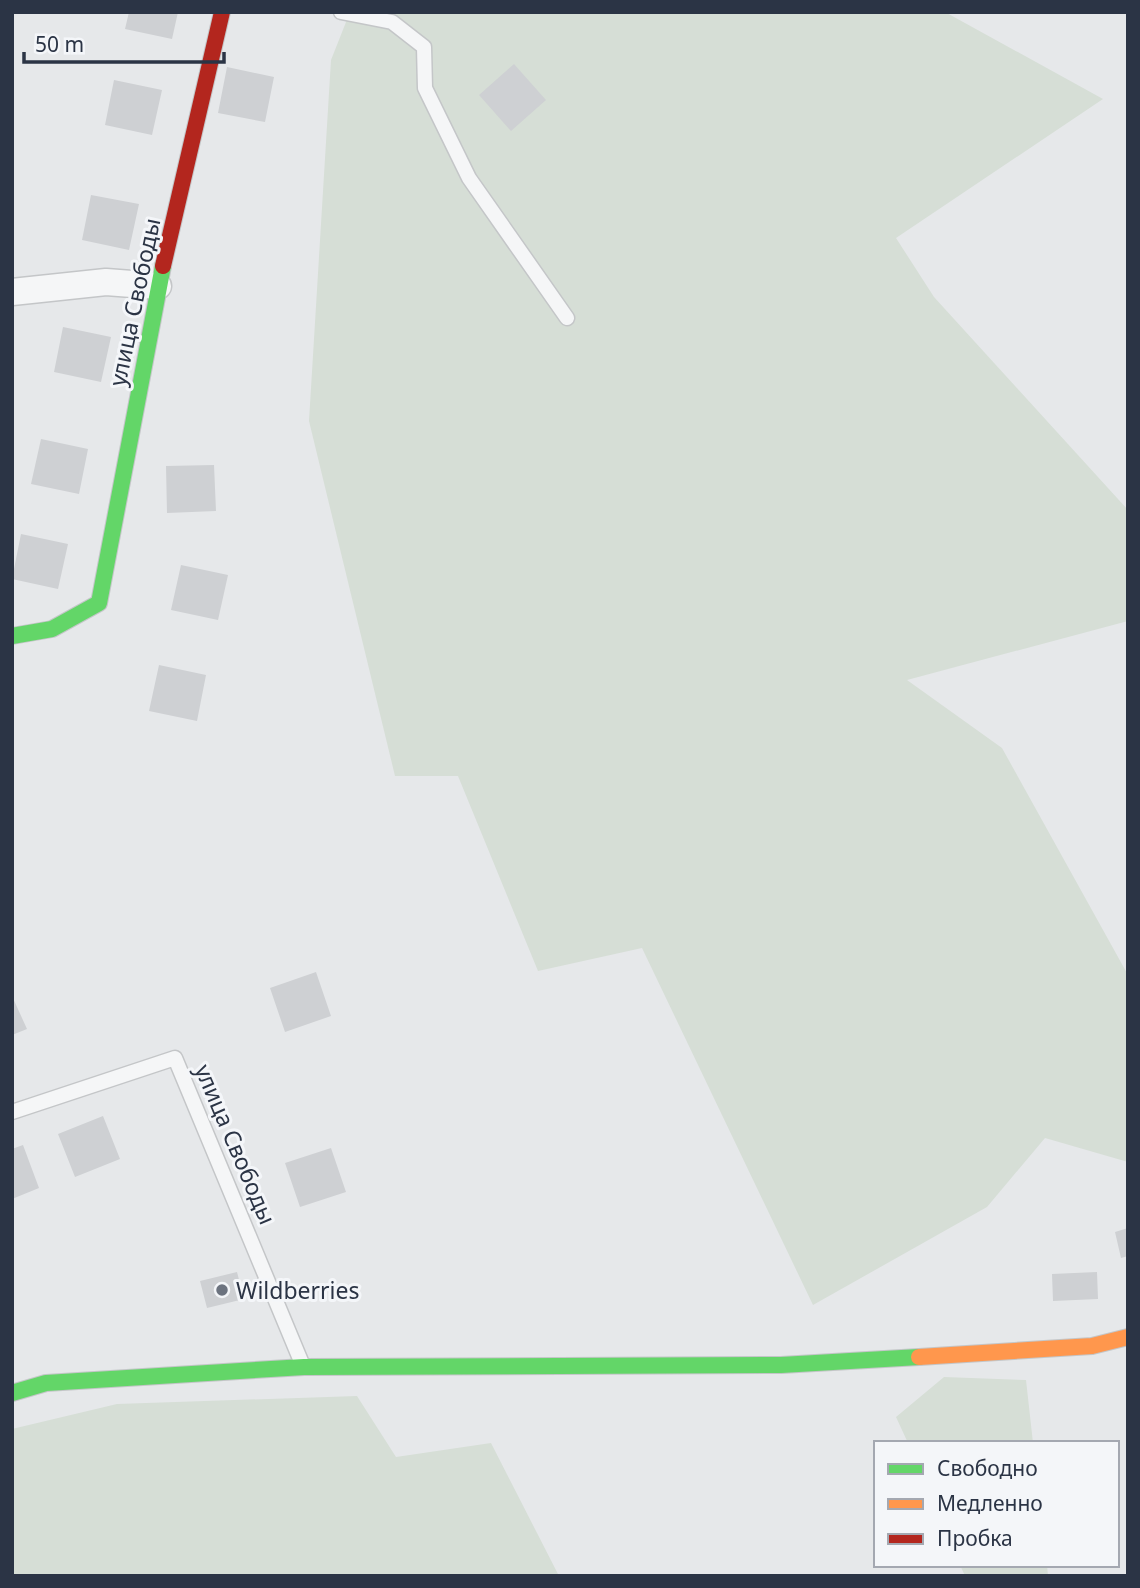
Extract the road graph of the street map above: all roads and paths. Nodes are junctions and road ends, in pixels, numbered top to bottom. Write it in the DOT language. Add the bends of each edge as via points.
graph roads {
  1 [pos="222,12"];
  2 [pos="341,12"];
  3 [pos="390,17"];
  4 [pos="158,286"];
  5 [pos="12,292"];
  6 [pos="567,318"];
  7 [pos="12,636"];
  8 [pos="12,1112"];
  9 [pos="1128,1337"];
  10 [pos="304,1367"];
  11 [pos="12,1393"];
  1 -- 4 [label="street, улица Свободы"];
  2 -- 3 [label="lane"];
  3 -- 6 [label="lane" via="424,47 425,88 468,178"];
  4 -- 5 [label="street" via="106,282"];
  4 -- 7 [label="street, улица Свободы" via="99,603 52,629"];
  8 -- 10 [label="lane, улица Свободы" via="175,1058"];
  9 -- 10 [label="street" via="1093,1346 781,1365"];
  10 -- 11 [label="street" via="46,1383"];
}
